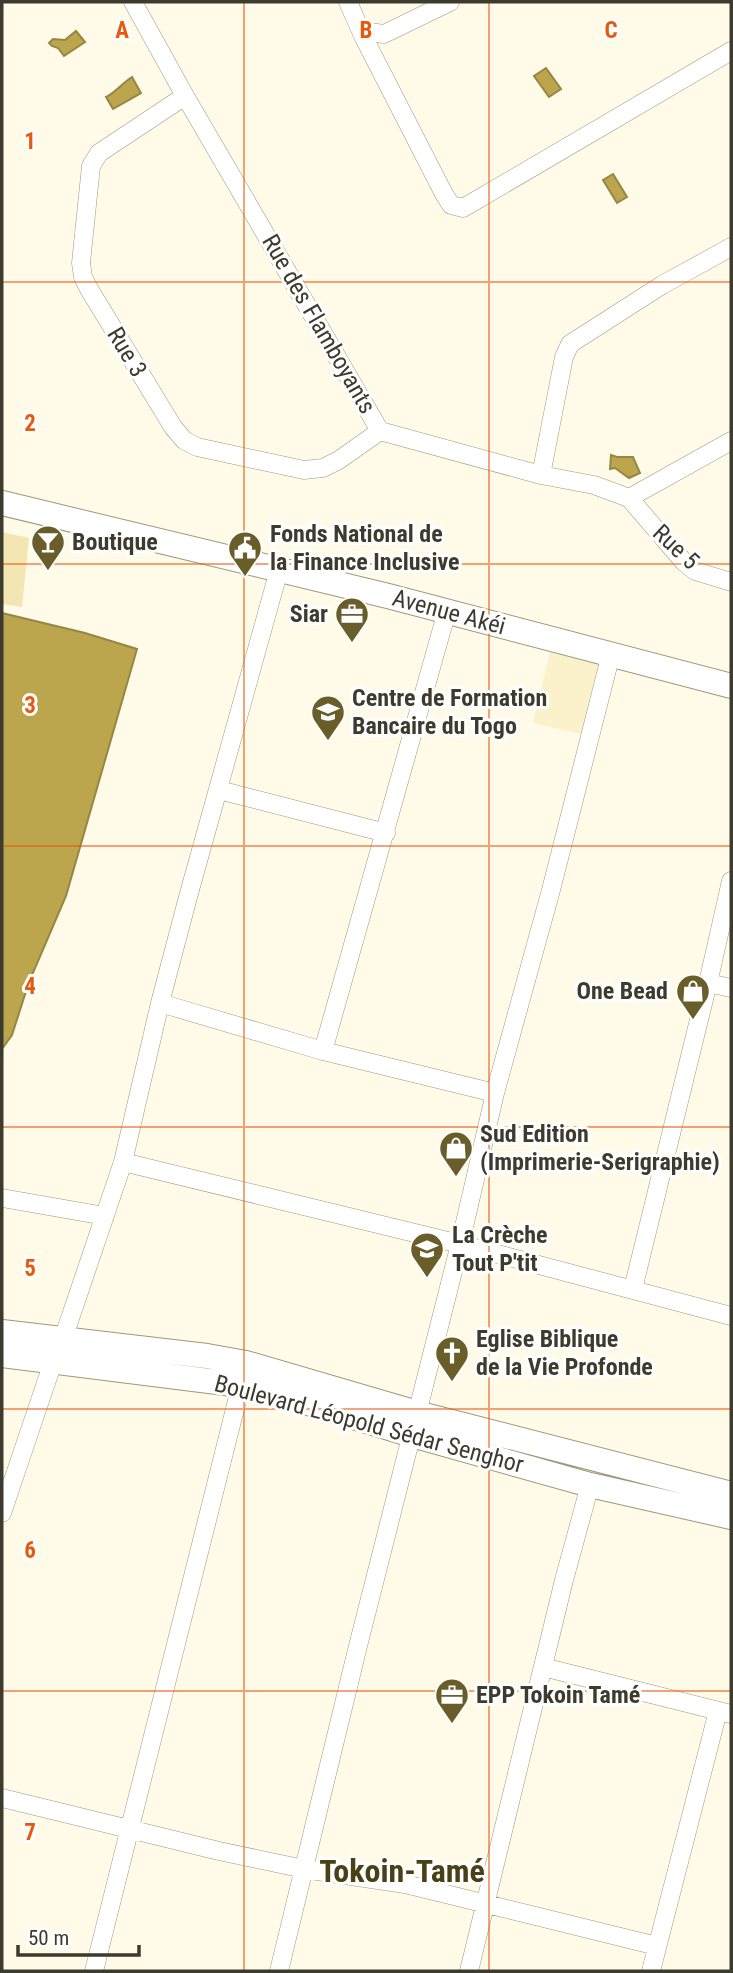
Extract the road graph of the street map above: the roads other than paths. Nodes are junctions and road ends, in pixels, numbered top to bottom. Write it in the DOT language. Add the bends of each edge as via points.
graph roads {
  1 [pos="133,2"];
  2 [pos="348,2"];
  3 [pos="450,2"];
  4 [pos="361,31"];
  5 [pos="731,51"];
  6 [pos="185,96"];
  7 [pos="731,247"];
  8 [pos="380,431"];
  9 [pos="731,441"];
  10 [pos="541,475"];
  11 [pos="629,498"];
  12 [pos="2,503"];
  13 [pos="279,570"];
  14 [pos="731,582"];
  15 [pos="447,611"];
  16 [pos="611,654"];
  17 [pos="731,687"];
  18 [pos="219,790"];
  19 [pos="386,833"];
  20 [pos="731,881"];
  21 [pos="708,983"];
  22 [pos="731,988"];
  23 [pos="160,1003"];
  24 [pos="323,1051"];
  25 [pos="495,1093"];
  26 [pos="123,1162"];
  27 [pos="2,1198"];
  28 [pos="105,1216"];
  29 [pos="460,1244"];
  30 [pos="633,1289"];
  31 [pos="731,1316"];
  32 [pos="2,1332"];
  33 [pos="63,1339"];
  34 [pos="2,1355"];
  35 [pos="53,1362"];
  36 [pos="244,1374"];
  37 [pos="414,1424"];
  38 [pos="590,1485"];
  39 [pos="731,1494"];
  40 [pos="2,1513"];
  41 [pos="731,1517"];
  42 [pos="542,1667"];
  43 [pos="725,1712"];
  44 [pos="2,1798"];
  45 [pos="129,1828"];
  46 [pos="304,1869"];
  47 [pos="486,1904"];
  48 [pos="657,1946"];
  49 [pos="94,1971"];
  50 [pos="279,1971"];
  51 [pos="469,1971"];
  52 [pos="651,1971"];
  1 -- 6 [label="street, Rue des Flamboyants"];
  2 -- 4 [label="street"];
  3 -- 4 [label="street" via="384,34"];
  4 -- 5 [label="street" via="444,194 451,205 463,208"];
  6 -- 8 [label="street, Rue des Flamboyants"];
  6 -- 8 [label="street, Rue 3" via="99,153 91,166 81,263 83,277 102,311 173,427 197,447 304,470 339,460"];
  7 -- 10 [label="street" via="569,344"];
  8 -- 10 [label="street, Rue des Flamboyants"];
  9 -- 11 [label="street"];
  10 -- 11 [label="street, Rue des Flamboyants" via="594,485"];
  11 -- 14 [label="street, Rue 5" via="684,562"];
  12 -- 13 [label="main road, Avenue Akéi"];
  13 -- 15 [label="main road, Avenue Akéi"];
  13 -- 18 [label="street"];
  15 -- 16 [label="main road, Avenue Akéi"];
  15 -- 19 [label="street"];
  16 -- 17 [label="main road, Avenue Akéi"];
  16 -- 25 [label="street"];
  18 -- 19 [label="street"];
  18 -- 23 [label="street"];
  19 -- 24 [label="street"];
  20 -- 21 [label="street"];
  21 -- 22 [label="street"];
  21 -- 30 [label="street"];
  23 -- 24 [label="street"];
  23 -- 26 [label="street"];
  24 -- 25 [label="street"];
  25 -- 29 [label="street"];
  26 -- 28 [label="street"];
  26 -- 29 [label="street"];
  27 -- 28 [label="street"];
  28 -- 33 [label="street"];
  29 -- 30 [label="street"];
  29 -- 37 [label="street"];
  30 -- 31 [label="street"];
  32 -- 33 [label="main road, Boulevard Léopold Sédar Senghor"];
  33 -- 36 [label="main road, Boulevard Léopold Sédar Senghor" via="207,1356"];
  34 -- 35 [label="main road, Boulevard Léopold Sédar Senghor"];
  35 -- 36 [label="main road, Boulevard Léopold Sédar Senghor"];
  35 -- 40 [label="street"];
  36 -- 37 [label="main road, Boulevard Léopold Sédar Senghor"];
  36 -- 45 [label="street"];
  37 -- 38 [label="main road, Boulevard Léopold Sédar Senghor"];
  37 -- 39 [label="main road, Boulevard Léopold Sédar Senghor"];
  37 -- 46 [label="street"];
  38 -- 41 [label="main road, Boulevard Léopold Sédar Senghor"];
  38 -- 42 [label="street"];
  42 -- 43 [label="street"];
  42 -- 47 [label="street"];
  43 -- 48 [label="street"];
  44 -- 45 [label="street"];
  45 -- 46 [label="street"];
  45 -- 49 [label="street"];
  46 -- 47 [label="street" via="405,1884"];
  46 -- 50 [label="street"];
  47 -- 48 [label="street"];
  47 -- 51 [label="street"];
  48 -- 52 [label="street"];
}
